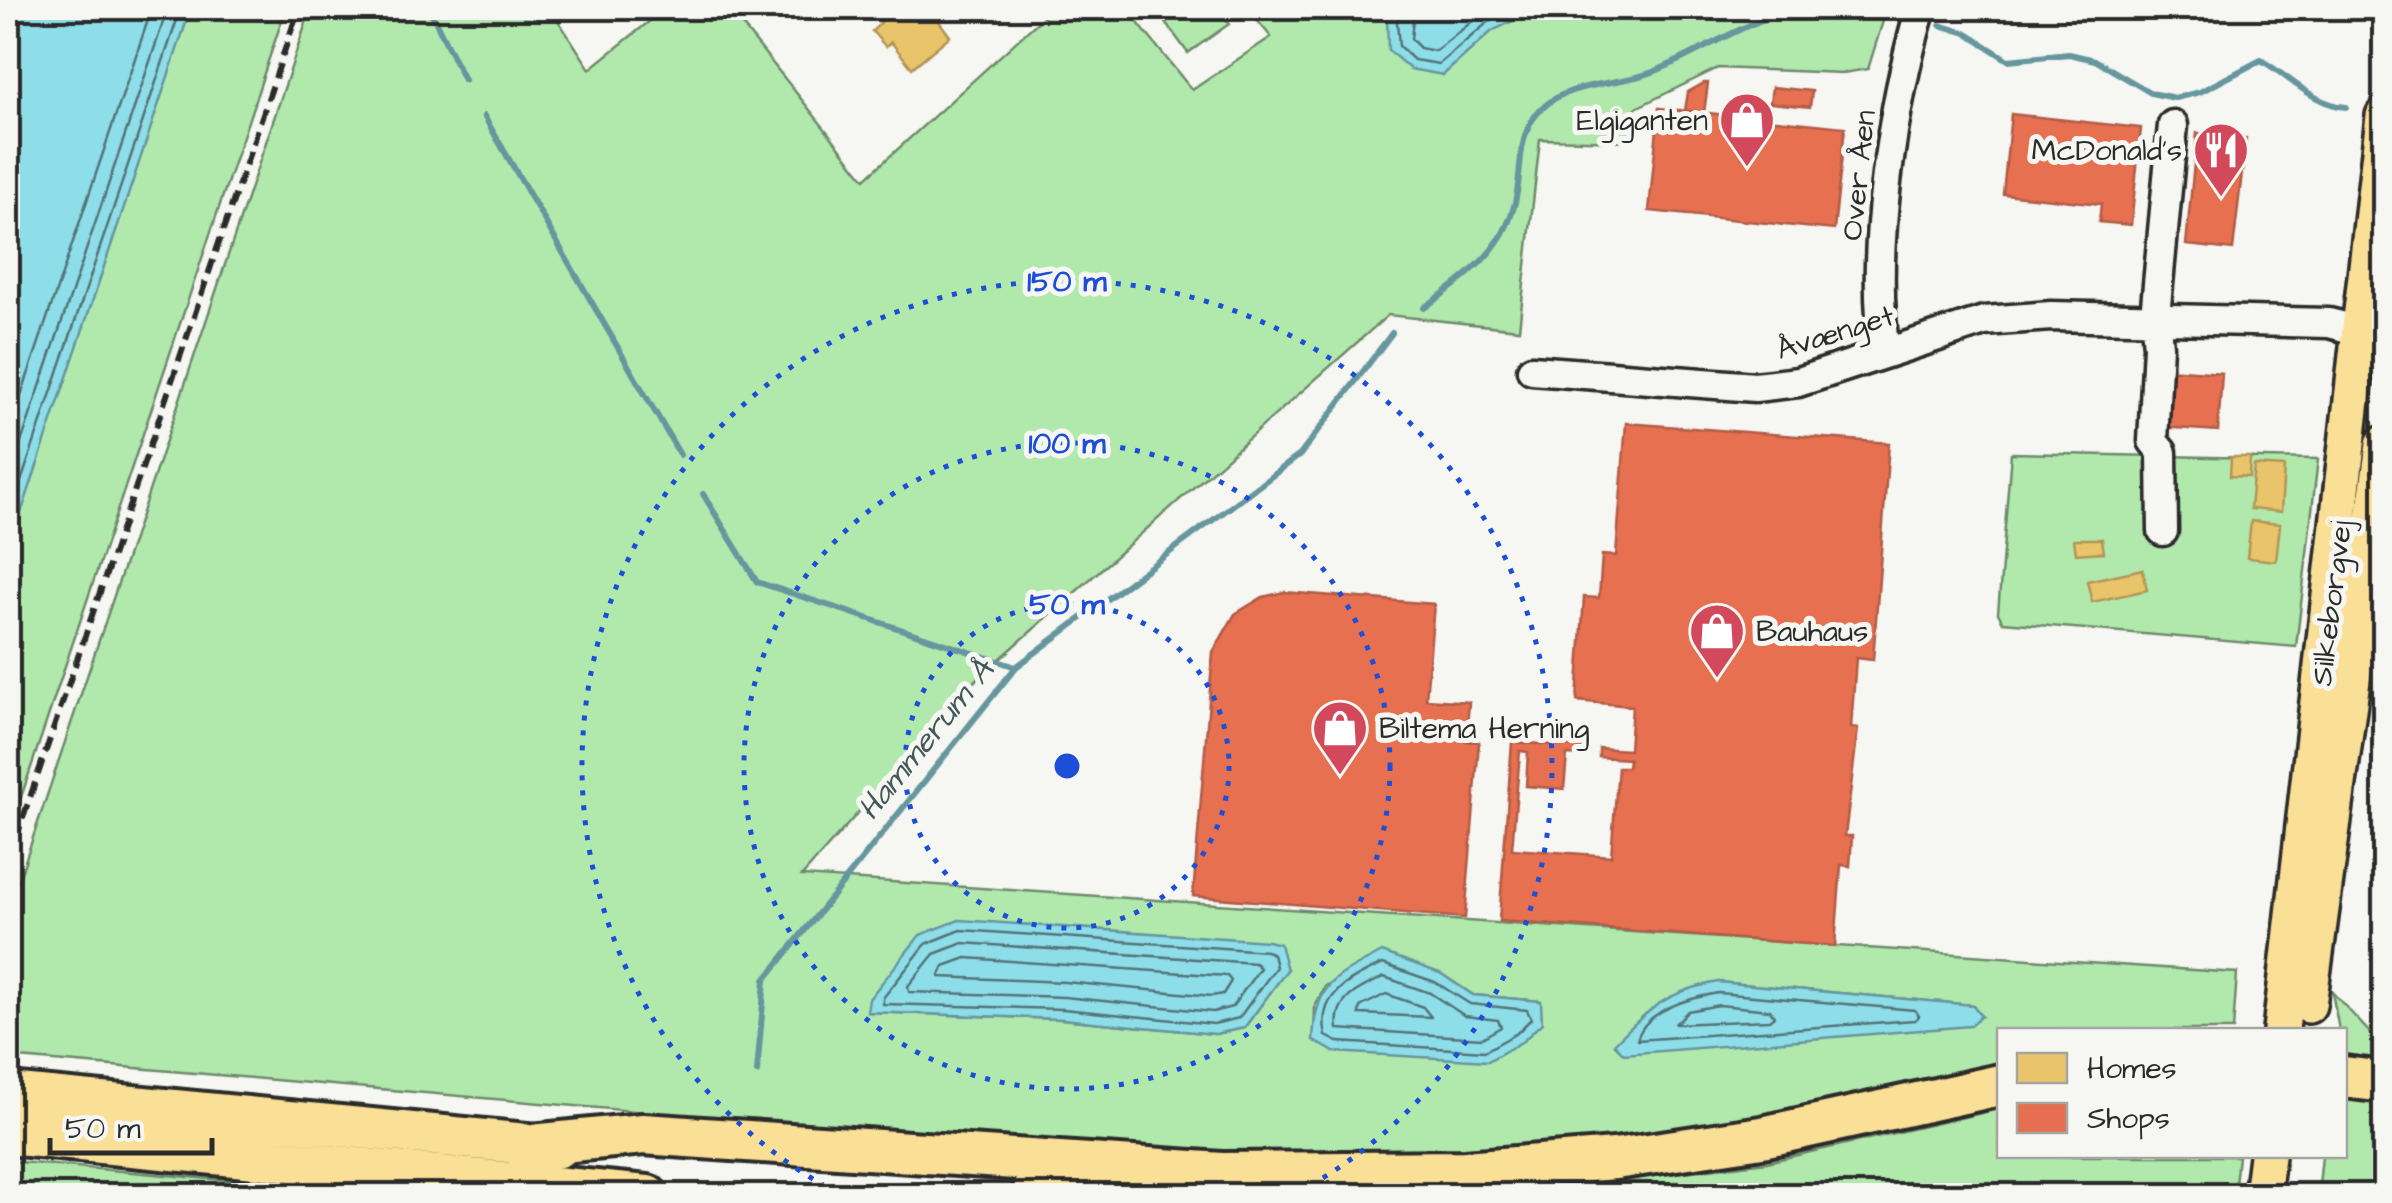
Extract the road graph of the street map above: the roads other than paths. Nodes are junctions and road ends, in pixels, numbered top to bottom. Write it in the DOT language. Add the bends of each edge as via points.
graph roads {
  1 [pos="1921,8"];
  2 [pos="2384,116"];
  3 [pos="2173,125"];
  4 [pos="2155,316"];
  5 [pos="2373,334"];
  6 [pos="1885,351"];
  7 [pos="1532,370"];
  8 [pos="2384,444"];
  9 [pos="2164,531"];
  10 [pos="2281,1028"];
  11 [pos="2305,1028"];
  12 [pos="2347,1077"];
  13 [pos="2384,1082"];
  14 [pos="1997,1086"];
  15 [pos="8,1094"];
  16 [pos="8,1134"];
  17 [pos="532,1145"];
  18 [pos="2267,1158"];
  19 [pos="2291,1158"];
  20 [pos="647,1196"];
  21 [pos="1130,1196"];
  22 [pos="2262,1196"];
  23 [pos="2286,1196"];
  1 -- 6 [label="street, Over Åen" via="1894,124 1880,280"];
  2 -- 5 [label="main road, Silkeborgvej"];
  3 -- 4 [label="street"];
  4 -- 5 [label="street, Åvænget" via="2329,323"];
  4 -- 6 [label="street, Åvænget" via="1984,321"];
  4 -- 9 [label="street" via="2153,440 2162,452"];
  5 -- 10 [label="main road, Silkeborgvej"];
  6 -- 7 [label="street, Åvænget" via="1798,382 1746,388"];
  8 -- 11 [label="main road, Silkeborgvej"];
  12 -- 13 [label="highway"];
  14 -- 17 [label="highway" via="1762,1137 1615,1159 1465,1170 1222,1173 643,1134"];
  15 -- 17 [label="highway"];
  16 -- 20 [label="highway"];
  17 -- 21 [label="highway"];
  18 -- 22 [label="main road"];
  19 -- 23 [label="main road"];
}
